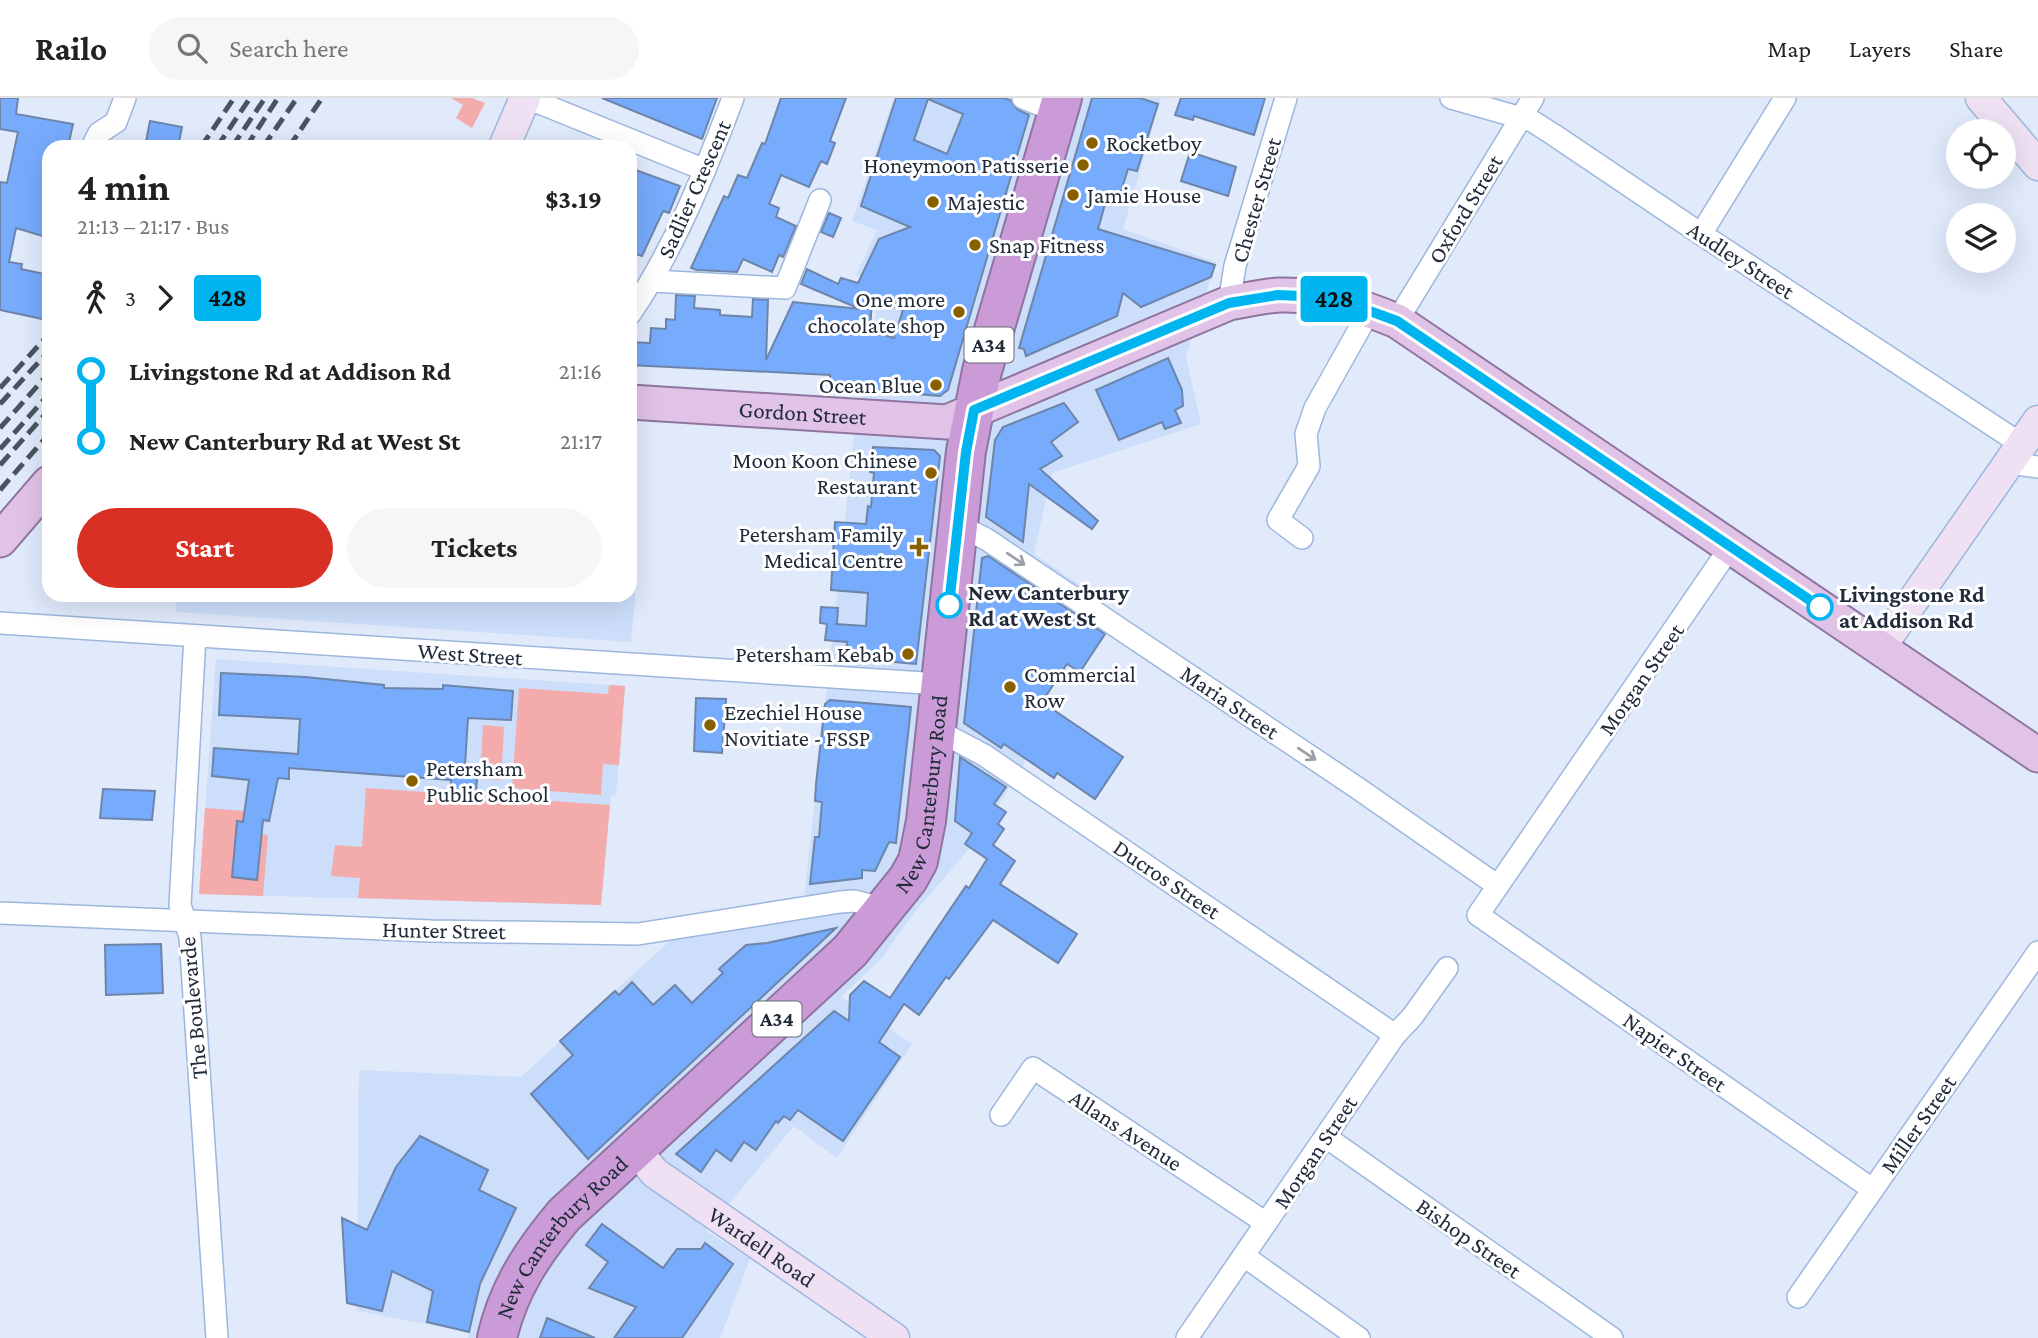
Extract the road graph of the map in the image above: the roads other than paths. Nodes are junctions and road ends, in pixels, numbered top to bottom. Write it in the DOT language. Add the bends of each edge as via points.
graph roads {
  1 [pos="125,98"];
  2 [pos="733,98"];
  3 [pos="1023,98"];
  4 [pos="1286,98"];
  5 [pos="1451,98"];
  6 [pos="1533,98"];
  7 [pos="1785,98"];
  8 [pos="1981,98"];
  9 [pos="525,99"];
  10 [pos="1060,105"];
  11 [pos="1520,118"];
  12 [pos="95,140"];
  13 [pos="507,140"];
  14 [pos="631,140"];
  15 [pos="637,142"];
  16 [pos="2038,165"];
  17 [pos="705,170"];
  18 [pos="820,200"];
  19 [pos="1701,234"];
  20 [pos="652,281"];
  21 [pos="1229,303"];
  22 [pos="637,304"];
  23 [pos="1384,315"];
  24 [pos="637,402"];
  25 [pos="974,410"];
  26 [pos="2026,449"];
  27 [pos="42,492"];
  28 [pos="958,525"];
  29 [pos="1302,538"];
  30 [pos="0,540"];
  31 [pos="1731,546"];
  32 [pos="0,623"];
  33 [pos="195,636"];
  34 [pos="1880,648"];
  35 [pos="940,684"];
  36 [pos="935,729"];
  37 [pos="2038,755"];
  38 [pos="1498,886"];
  39 [pos="885,909"];
  40 [pos="0,913"];
  41 [pos="1478,915"];
  42 [pos="185,921"];
  43 [pos="2038,952"];
  44 [pos="1447,968"];
  45 [pos="1395,1035"];
  46 [pos="1001,1115"];
  47 [pos="1326,1137"];
  48 [pos="635,1149"];
  49 [pos="1872,1189"];
  50 [pos="1266,1223"];
  51 [pos="1244,1255"];
  52 [pos="1798,1297"];
  53 [pos="217,1338"];
  54 [pos="497,1338"];
  55 [pos="894,1338"];
  56 [pos="1187,1338"];
  57 [pos="1359,1338"];
  58 [pos="1612,1338"];
  1 -- 12 [label="street" via="117,122 99,132"];
  2 -- 17 [label="street, Sadlier Crescent"];
  3 -- 10 [label="street"];
  4 -- 21 [label="street, Chester Street"];
  5 -- 11 [label="street, Audley Street"];
  6 -- 11 [label="street, Oxford Street"];
  7 -- 19 [label="street"];
  8 -- 16 [label="street"];
  9 -- 13 [label="street"];
  9 -- 14 [label="street"];
  10 -- 25 [label="highway, New Canterbury Road / A34"];
  11 -- 19 [label="street, Audley Street" via="1555,135"];
  11 -- 23 [label="street, Oxford Street"];
  15 -- 17 [label="street"];
  17 -- 20 [label="street, Sadlier Crescent"];
  18 -- 20 [label="street" via="785,288"];
  19 -- 26 [label="street, Audley Street"];
  20 -- 22 [label="street, Sadlier Crescent"];
  21 -- 23 [label="main road, Gordon Street" via="1278,295 1324,297"];
  21 -- 25 [label="main road, Gordon Street"];
  23 -- 29 [label="street, Oxford Street" via="1315,408 1306,434 1309,466 1278,520"];
  23 -- 31 [label="main road, Gordon Street"];
  24 -- 25 [label="main road, Gordon Street" via="933,422 947,422"];
  25 -- 28 [label="highway, New Canterbury Road / A34"];
  26 -- 34 [label="street"];
  27 -- 30 [label="main road"];
  28 -- 35 [label="highway, New Canterbury Road / A34"];
  28 -- 38 [label="street, Maria Street, one-way" via="1040,575"];
  31 -- 34 [label="main road, Gordon Street"];
  31 -- 38 [label="street, Morgan Street"];
  32 -- 33 [label="street, West Street"];
  33 -- 35 [label="street, West Street"];
  33 -- 42 [label="street, The Boulevarde" via="180,905"];
  34 -- 37 [label="main road, Gordon Street"];
  35 -- 36 [label="highway, New Canterbury Road / A34"];
  36 -- 39 [label="highway, New Canterbury Road / A34" via="918,861"];
  36 -- 45 [label="street, Ducros Street" via="984,755"];
  38 -- 41 [label="street, Morgan Street"];
  39 -- 42 [label="street, Hunter Street" via="840,902 638,934"];
  39 -- 48 [label="highway, New Canterbury Road / A34" via="814,986"];
  40 -- 42 [label="street, Hunter Street"];
  41 -- 49 [label="street, Napier Street"];
  42 -- 53 [label="street, The Boulevarde" via="190,937"];
  43 -- 49 [label="street, Miller Street"];
  44 -- 45 [label="street, Morgan Street"];
  45 -- 47 [label="street, Morgan Street"];
  46 -- 50 [label="street, Allans Avenue" via="1033,1069"];
  47 -- 50 [label="street, Morgan Street"];
  47 -- 58 [label="street, Bishop Street"];
  48 -- 54 [label="highway, New Canterbury Road / A34" via="564,1214 542,1242 514,1287"];
  48 -- 55 [label="street, Wardell Road" via="655,1173"];
  49 -- 52 [label="street, Miller Street"];
  50 -- 51 [label="street, Morgan Street"];
  51 -- 56 [label="street, Morgan Street"];
  51 -- 57 [label="street"];
}
